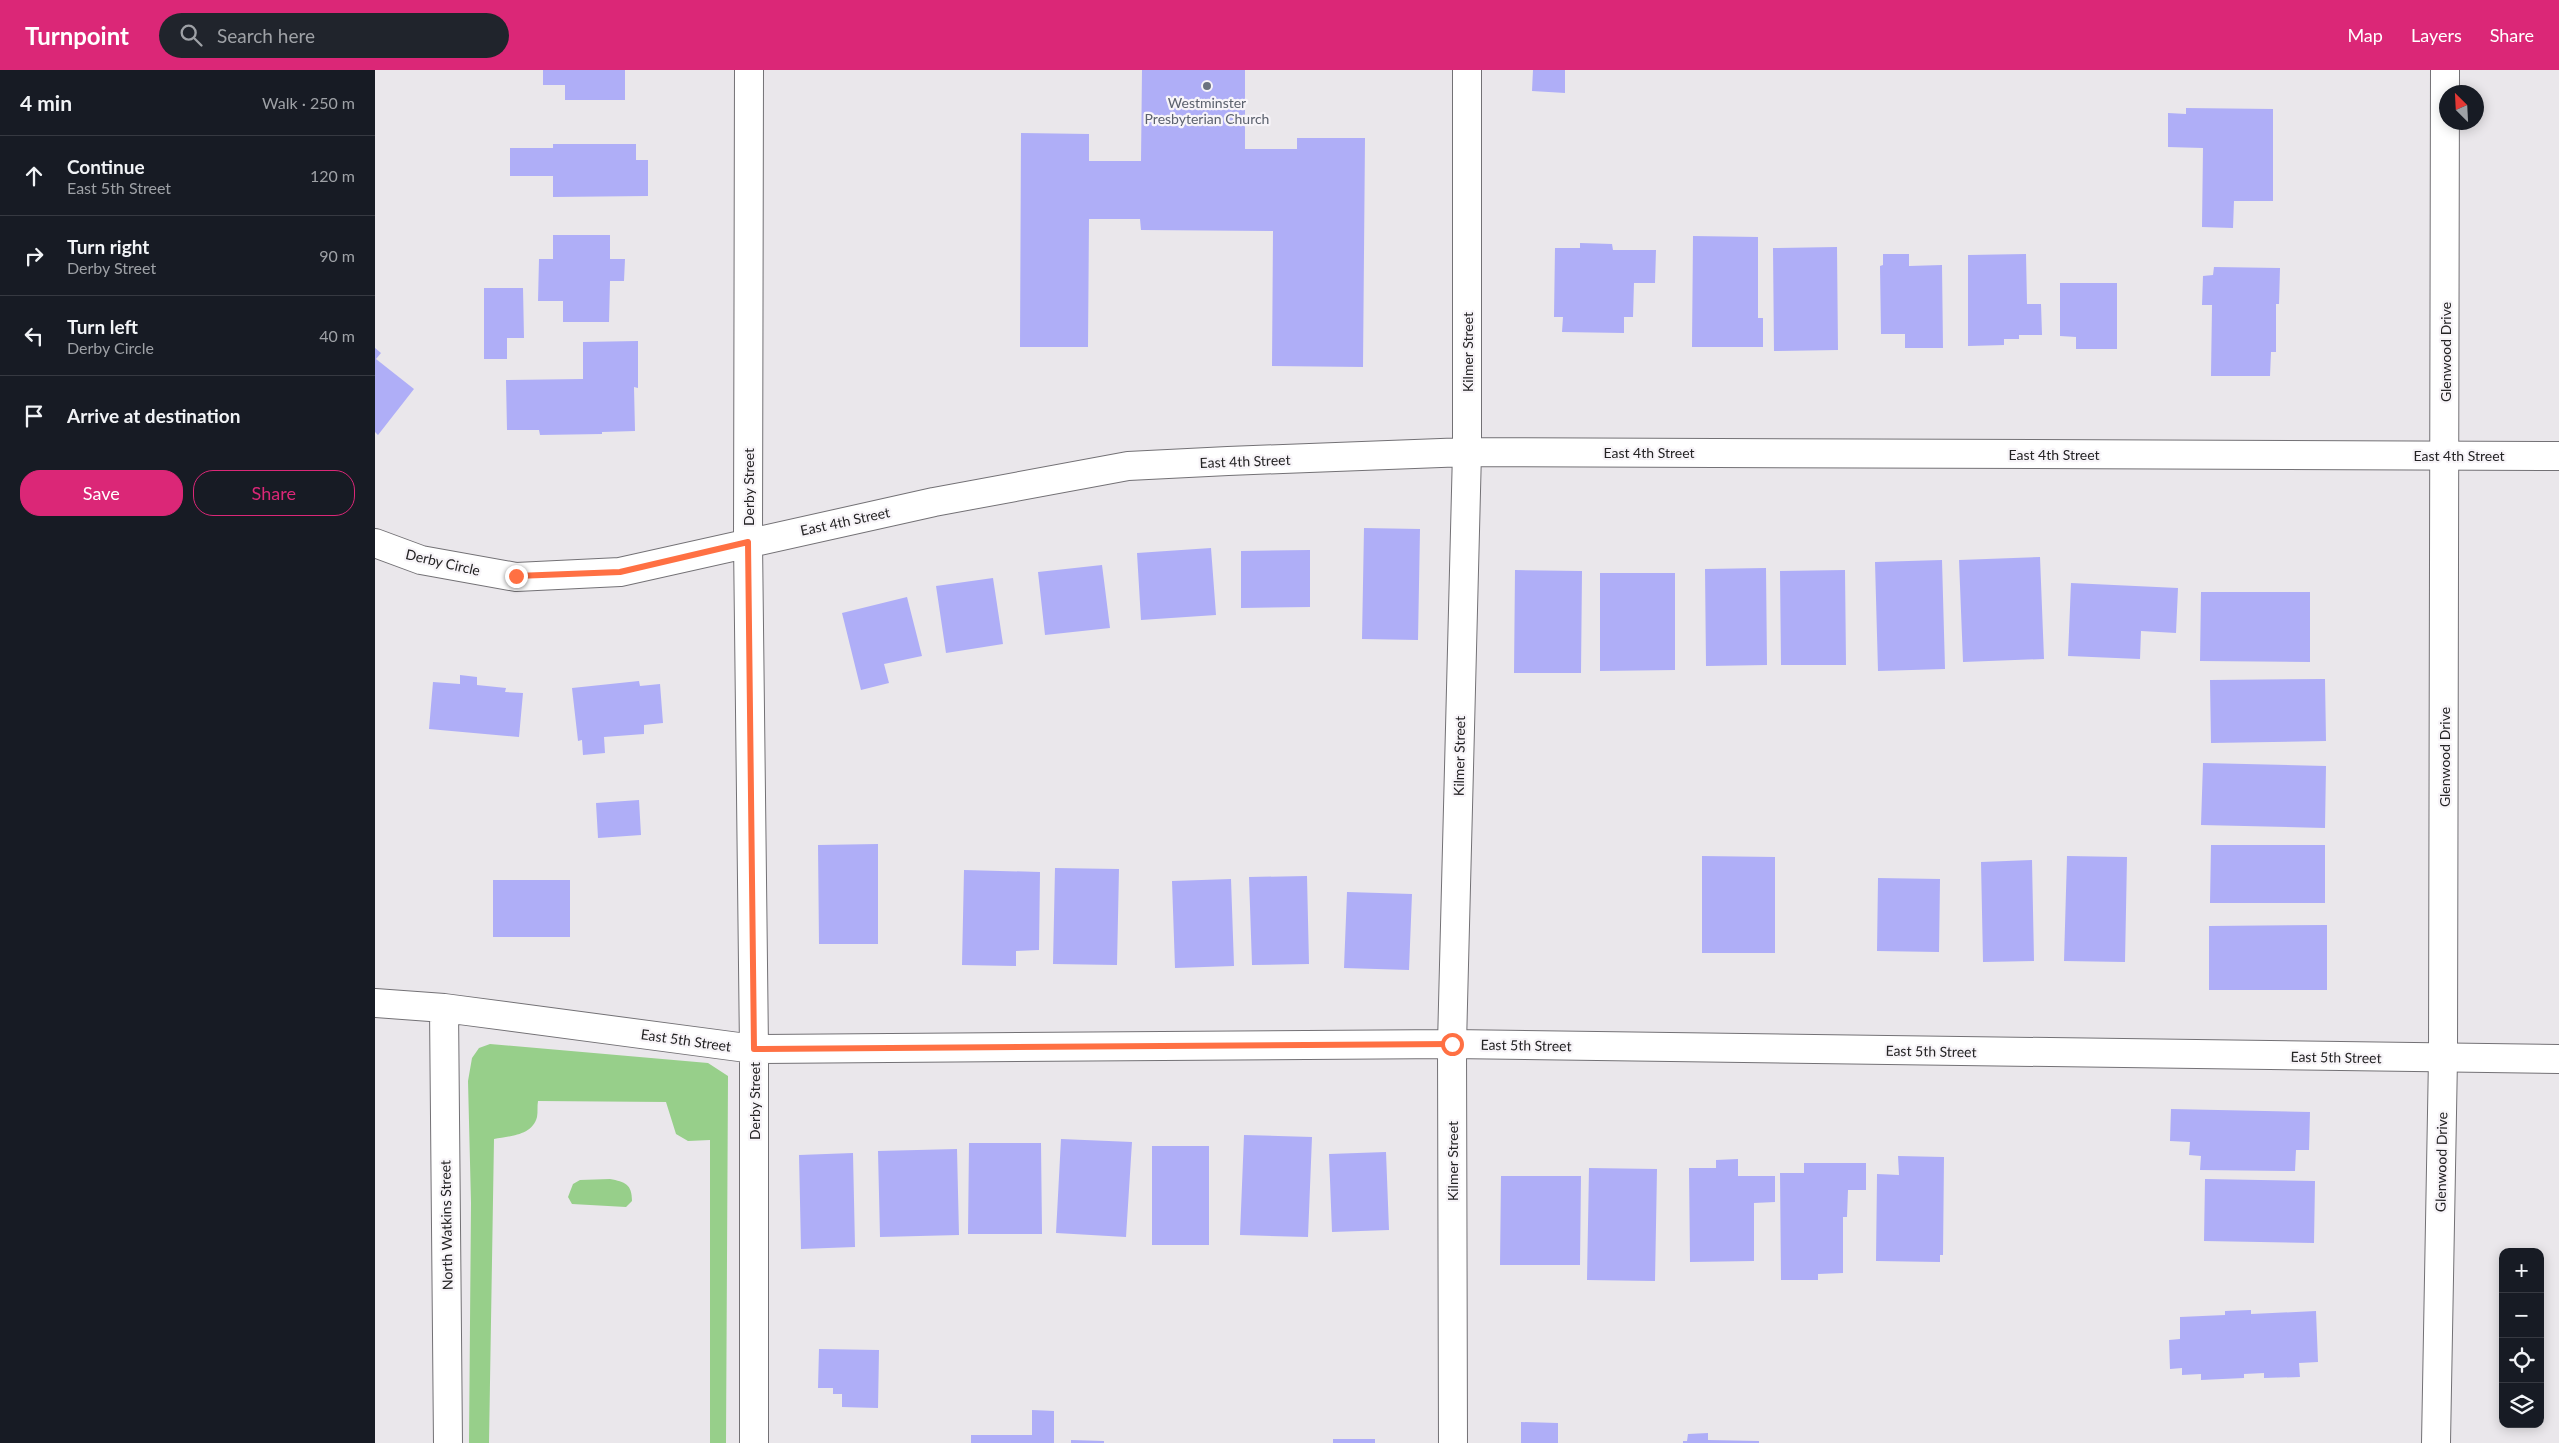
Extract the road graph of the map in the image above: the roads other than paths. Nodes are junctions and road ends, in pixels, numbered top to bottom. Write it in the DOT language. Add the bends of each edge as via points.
graph roads {
  1 [pos="749,70"];
  2 [pos="1467,70"];
  3 [pos="2445,70"];
  4 [pos="1467,452"];
  5 [pos="2445,455"];
  6 [pos="2559,456"];
  7 [pos="748,542"];
  8 [pos="375,543"];
  9 [pos="375,1003"];
  10 [pos="444,1008"];
  11 [pos="1452,1044"];
  12 [pos="754,1049"];
  13 [pos="2443,1058"];
  14 [pos="2559,1059"];
  15 [pos="448,1443"];
  16 [pos="754,1443"];
  17 [pos="1453,1443"];
  18 [pos="2436,1443"];
  1 -- 7 [label="street, Derby Street"];
  2 -- 4 [label="street, Kilmer Street"];
  3 -- 5 [label="street, Glenwood Drive"];
  4 -- 5 [label="street, East 4th Street"];
  4 -- 7 [label="street, East 4th Street" via="1128,466 934,502"];
  4 -- 11 [label="street, Kilmer Street"];
  5 -- 6 [label="street, East 4th Street"];
  5 -- 13 [label="street, Glenwood Drive"];
  7 -- 8 [label="street, Derby Circle" via="620,572 516,576 421,560"];
  7 -- 12 [label="street, Derby Street"];
  9 -- 10 [label="street, East 5th Street"];
  10 -- 12 [label="street, East 5th Street"];
  10 -- 15 [label="street, North Watkins Street"];
  11 -- 12 [label="street, East 5th Street"];
  11 -- 13 [label="street, East 5th Street"];
  11 -- 17 [label="street, Kilmer Street"];
  12 -- 16 [label="street, Derby Street"];
  13 -- 14 [label="street, East 5th Street"];
  13 -- 18 [label="street, Glenwood Drive"];
}
